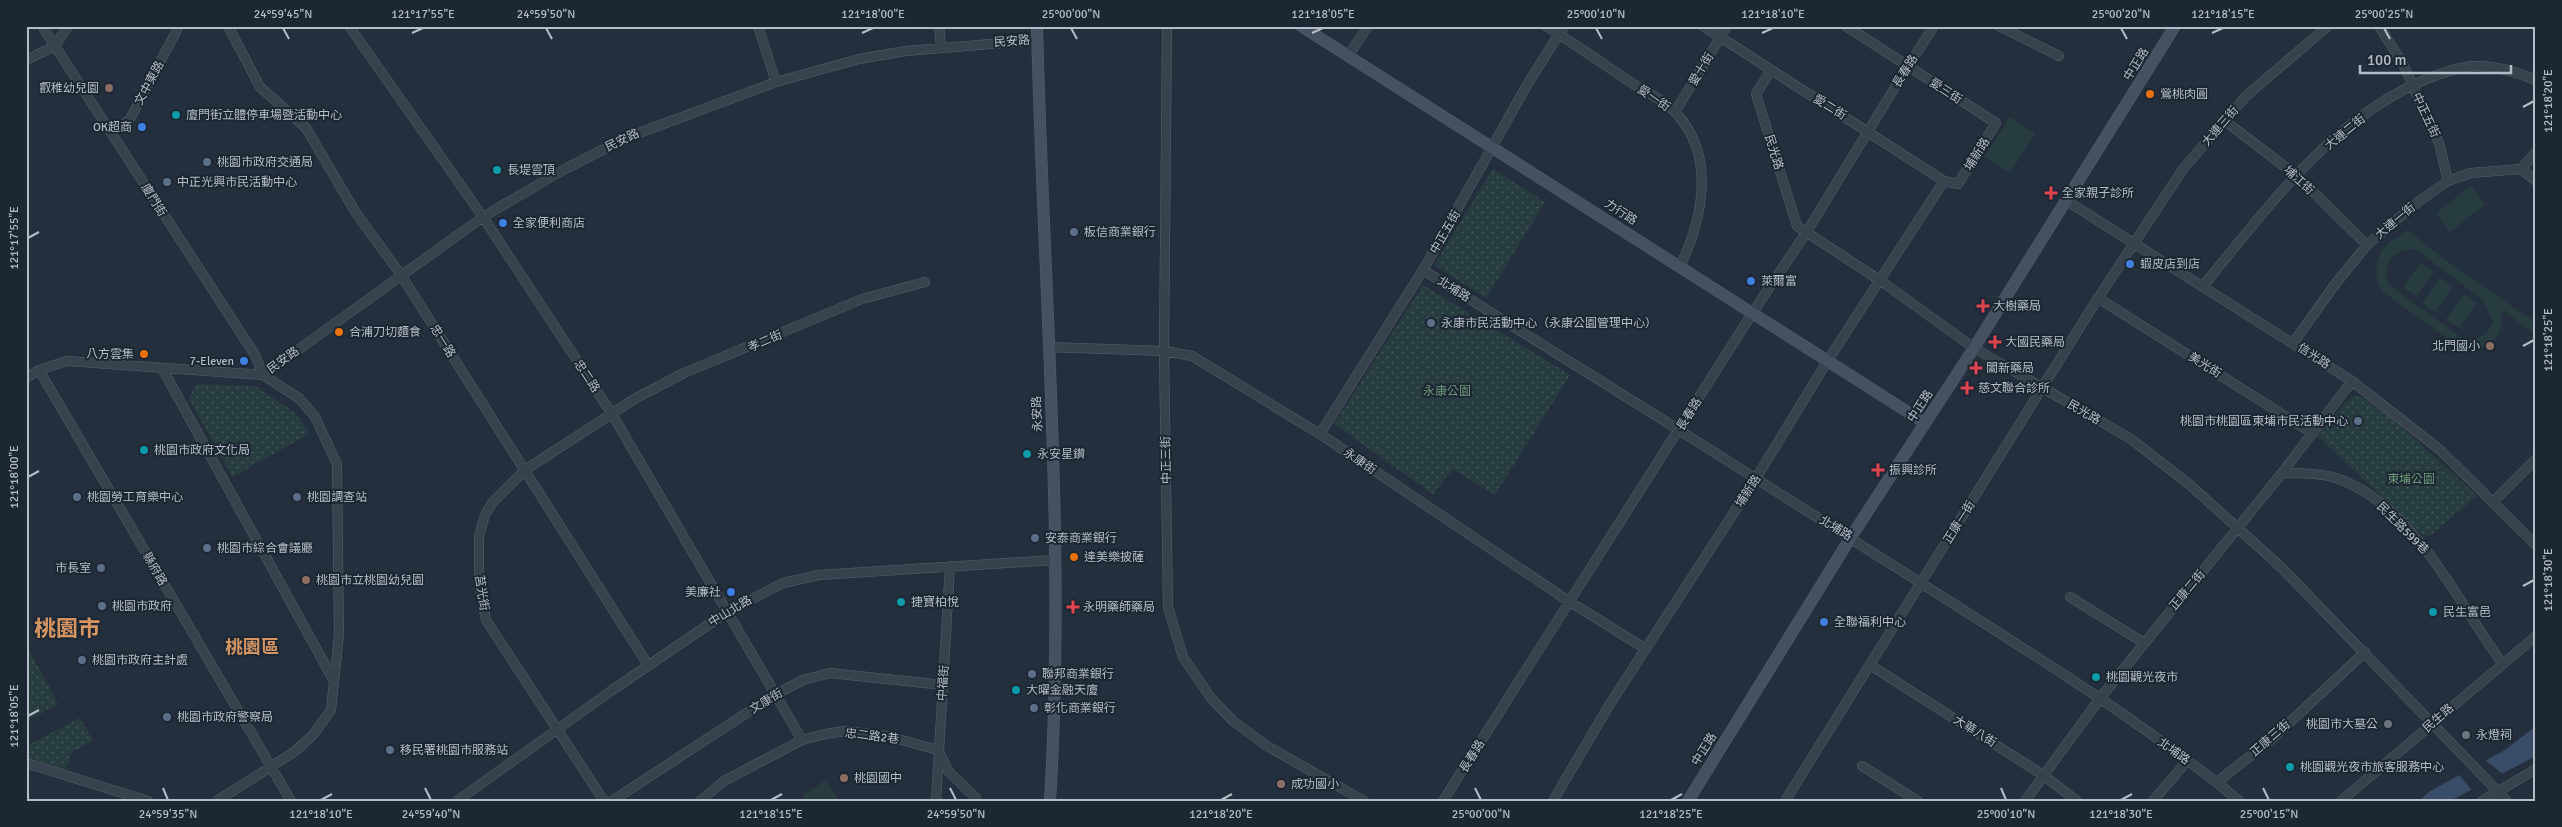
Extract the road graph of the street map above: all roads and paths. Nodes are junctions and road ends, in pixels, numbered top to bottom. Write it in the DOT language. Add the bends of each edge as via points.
graph roads {
  1 [pos="42,26"];
  2 [pos="68,26"];
  3 [pos="179,26"];
  4 [pos="228,26"];
  5 [pos="349,26"];
  6 [pos="758,26"];
  7 [pos="939,26"];
  8 [pos="1037,26"];
  9 [pos="1168,26"];
  10 [pos="1301,26"];
  11 [pos="1368,26"];
  12 [pos="1546,26"];
  13 [pos="1564,26"];
  14 [pos="1703,26"];
  15 [pos="1727,26"];
  16 [pos="1846,26"];
  17 [pos="1934,26"];
  18 [pos="1999,26"];
  19 [pos="2175,26"];
  20 [pos="2328,26"];
  21 [pos="2379,26"];
  22 [pos="1559,35"];
  23 [pos="1721,37"];
  24 [pos="1038,40"];
  25 [pos="54,46"];
  26 [pos="941,47"];
  27 [pos="1348,56"];
  28 [pos="2060,56"];
  29 [pos="26,60"];
  30 [pos="1908,66"];
  31 [pos="1771,70"];
  32 [pos="2536,80"];
  33 [pos="776,82"];
  34 [pos="2412,85"];
  35 [pos="1675,112"];
  36 [pos="2225,121"];
  37 [pos="1996,123"];
  38 [pos="1868,130"];
  39 [pos="112,132"];
  40 [pos="1493,147"];
  41 [pos="2536,152"];
  42 [pos="2521,169"];
  43 [pos="2297,176"];
  44 [pos="1944,181"];
  45 [pos="2448,181"];
  46 [pos="2536,181"];
  47 [pos="1958,184"];
  48 [pos="2066,201"];
  49 [pos="483,217"];
  50 [pos="1806,233"];
  51 [pos="2134,244"];
  52 [pos="2367,245"];
  53 [pos="1680,266"];
  54 [pos="1423,270"];
  55 [pos="402,275"];
  56 [pos="1881,281"];
  57 [pos="925,282"];
  58 [pos="2202,287"];
  59 [pos="2098,298"];
  60 [pos="1753,312"];
  61 [pos="2293,343"];
  62 [pos="1048,348"];
  63 [pos="1974,348"];
  64 [pos="1164,351"];
  65 [pos="1828,360"];
  66 [pos="162,368"];
  67 [pos="39,370"];
  68 [pos="263,375"];
  69 [pos="26,378"];
  70 [pos="2352,381"];
  71 [pos="2042,388"];
  72 [pos="612,414"];
  73 [pos="1925,423"];
  74 [pos="1680,429"];
  75 [pos="2312,433"];
  76 [pos="1320,434"];
  77 [pos="2536,459"];
  78 [pos="525,470"];
  79 [pos="2282,474"];
  80 [pos="1755,480"];
  81 [pos="2493,502"];
  82 [pos="2238,529"];
  83 [pos="1851,537"];
  84 [pos="2536,545"];
  85 [pos="1054,560"];
  86 [pos="950,566"];
  87 [pos="1921,583"];
  88 [pos="2070,597"];
  89 [pos="1570,602"];
  90 [pos="727,612"];
  91 [pos="2536,636"];
  92 [pos="2144,642"];
  93 [pos="1646,649"];
  94 [pos="2366,652"];
  95 [pos="2502,663"];
  96 [pos="648,665"];
  97 [pos="1870,665"];
  98 [pos="335,682"];
  99 [pos="943,685"];
  100 [pos="776,694"];
  101 [pos="2101,697"];
  102 [pos="2432,724"];
  103 [pos="558,728"];
  104 [pos="802,740"];
  105 [pos="938,750"];
  106 [pos="2187,761"];
  107 [pos="26,762"];
  108 [pos="1862,766"];
  109 [pos="271,767"];
  110 [pos="2536,769"];
  111 [pos="2043,775"];
  112 [pos="2217,782"];
  113 [pos="2494,788"];
  114 [pos="976,798"];
  115 [pos="148,801"];
  116 [pos="217,801"];
  117 [pos="291,801"];
  118 [pos="457,801"];
  119 [pos="604,801"];
  120 [pos="612,801"];
  121 [pos="700,801"];
  122 [pos="936,801"];
  123 [pos="1050,801"];
  124 [pos="1364,801"];
  125 [pos="1443,801"];
  126 [pos="1553,801"];
  127 [pos="1688,801"];
  128 [pos="1785,801"];
  129 [pos="1918,801"];
  130 [pos="2025,801"];
  131 [pos="2077,801"];
  132 [pos="2153,801"];
  133 [pos="2239,801"];
  134 [pos="2341,801"];
  135 [pos="2482,801"];
  136 [pos="2507,801"];
  1 -- 25 [label="street, 廈門街"];
  2 -- 25 [label="street"];
  3 -- 39 [label="street, 文中東路" via="130,119"];
  4 -- 55 [label="street, 忠一路" via="260,87 306,128 356,213"];
  5 -- 49 [label="street, 忠二路"];
  6 -- 33 [label="street"];
  7 -- 26 [label="street"];
  8 -- 24 [label="street, 永安路"];
  9 -- 64 [label="street, 中正三街"];
  10 -- 27 [label="street, 力行路"];
  11 -- 27 [label="street"];
  12 -- 22 [label="street, 愛一街"];
  13 -- 22 [label="street, 中正五街"];
  14 -- 23 [label="street, 愛二街"];
  15 -- 23 [label="street, 愛十街"];
  16 -- 30 [label="street, 愛三街"];
  17 -- 30 [label="street, 長春路"];
  18 -- 28 [label="street"];
  19 -- 48 [label="street, 中正路"];
  20 -- 36 [label="street, 大連三街" via="2246,96"];
  21 -- 34 [label="street, 中正五街"];
  22 -- 35 [label="street, 愛一街"];
  22 -- 40 [label="street, 中正五街"];
  23 -- 31 [label="street, 愛二街"];
  23 -- 35 [label="street, 愛十街"];
  24 -- 26 [label="street, 民安路"];
  24 -- 62 [label="street, 永安路"];
  25 -- 29 [label="street"];
  25 -- 39 [label="street, 廈門街"];
  26 -- 33 [label="street, 民安路" via="859,59"];
  27 -- 40 [label="street, 力行路"];
  30 -- 37 [label="street, 愛三街"];
  30 -- 38 [label="street, 長春路"];
  31 -- 38 [label="street, 愛二街"];
  31 -- 50 [label="street, 民光路" via="1756,94 1797,226"];
  32 -- 34 [label="street, 大連二街" via="2490,66 2471,66"];
  33 -- 49 [label="street, 民安路" via="628,137 562,170"];
  34 -- 43 [label="street, 大連二街" via="2347,129"];
  34 -- 45 [label="street, 中正五街" via="2439,143"];
  35 -- 53 [label="street, 愛一街" via="1691,134 1700,162 1702,189 1693,239"];
  36 -- 43 [label="street, 埔江街"];
  36 -- 51 [label="street, 大連三街" via="2183,169"];
  37 -- 47 [label="street, 埔新路"];
  38 -- 44 [label="street, 愛二街"];
  38 -- 50 [label="street, 長春路"];
  39 -- 68 [label="street, 廈門街" via="255,355"];
  40 -- 53 [label="street, 力行路"];
  40 -- 54 [label="street, 中正五街"];
  41 -- 42 [label="street"];
  42 -- 45 [label="street, 大連一街" via="2471,174"];
  42 -- 46 [label="street"];
  43 -- 52 [label="street, 埔江街"];
  43 -- 58 [label="street, 大連二街"];
  44 -- 47 [label="street, 愛二街"];
  44 -- 56 [label="street, 埔新路"];
  45 -- 52 [label="street, 大連一街"];
  48 -- 51 [label="street, 信光路"];
  48 -- 63 [label="street, 中正路"];
  49 -- 55 [label="street, 民安路"];
  49 -- 72 [label="street, 忠二路"];
  50 -- 56 [label="street, 民光路"];
  50 -- 60 [label="street, 長春路"];
  51 -- 58 [label="street, 信光路"];
  51 -- 59 [label="street, 正康一街"];
  52 -- 61 [label="street, 大連一街"];
  53 -- 60 [label="street, 力行路"];
  54 -- 74 [label="street, 北埔路"];
  54 -- 76 [label="street, 中正五街"];
  55 -- 68 [label="street, 民安路"];
  55 -- 78 [label="street, 忠一路"];
  56 -- 63 [label="street, 民光路"];
  56 -- 65 [label="street, 埔新路"];
  57 -- 72 [label="street, 孝二街" via="862,299 684,373"];
  58 -- 61 [label="street, 信光路"];
  59 -- 71 [label="street, 正康一街"];
  59 -- 75 [label="street, 美光街"];
  60 -- 65 [label="street, 力行路"];
  60 -- 74 [label="street, 長春路"];
  61 -- 70 [label="street, 信光路"];
  62 -- 64 [label="street, 永康街"];
  62 -- 85 [label="street, 永安路"];
  63 -- 71 [label="street, 民光路"];
  63 -- 73 [label="street, 中正路"];
  64 -- 76 [label="street, 永康街" via="1192,356"];
  64 -- 124 [label="street, 中正三街" via="1168,607 1183,657 1211,698 1233,721 1267,746"];
  65 -- 73 [label="street, 力行路"];
  65 -- 80 [label="street, 埔新路"];
  66 -- 67 [label="street" via="67,361"];
  66 -- 68 [label="street"];
  66 -- 98 [label="street"];
  67 -- 69 [label="street"];
  67 -- 109 [label="street, 縣府路"];
  68 -- 98 [label="street" via="300,399 315,416 337,464 339,635"];
  70 -- 75 [label="street, 正康二街"];
  70 -- 81 [label="street, 信光路" via="2439,449"];
  71 -- 82 [label="street, 民光路" via="2131,439 2190,485"];
  71 -- 87 [label="street, 正康一街"];
  72 -- 78 [label="street, 莒光街"];
  72 -- 90 [label="street, 忠二路"];
  73 -- 83 [label="street, 中正路"];
  74 -- 80 [label="street, 北埔路"];
  74 -- 89 [label="street, 長春路"];
  75 -- 79 [label="street, 正康二街"];
  76 -- 89 [label="street, 永康街"];
  77 -- 81 [label="street"];
  78 -- 96 [label="street, 忠一路"];
  78 -- 103 [label="street, 莒光街" via="498,495 485,515 477,556 479,585 486,620"];
  79 -- 82 [label="street, 正康二街"];
  79 -- 95 [label="street, 民生路599巷" via="2334,478 2366,492 2426,550"];
  80 -- 83 [label="street, 北埔路"];
  80 -- 93 [label="street, 埔新路"];
  81 -- 84 [label="street, 信光路"];
  82 -- 92 [label="street, 正康二街"];
  82 -- 94 [label="street, 民光路"];
  83 -- 87 [label="street, 北埔路"];
  83 -- 127 [label="street, 中正路"];
  85 -- 86 [label="street, 中山北路"];
  85 -- 123 [label="street, 永安路" via="1054,728"];
  86 -- 90 [label="street, 中山北路" via="818,575 783,583"];
  86 -- 99 [label="street, 中福街"];
  87 -- 97 [label="street, 正康一街"];
  87 -- 101 [label="street, 北埔路"];
  88 -- 92 [label="street"];
  89 -- 93 [label="street, 永康街"];
  89 -- 125 [label="street, 長春路"];
  90 -- 96 [label="street, 中山北路"];
  90 -- 100 [label="street, 忠二路"];
  91 -- 95 [label="street, 民生路"];
  92 -- 101 [label="street, 正康二街"];
  93 -- 126 [label="street, 埔新路"];
  94 -- 102 [label="street, 民光路"];
  94 -- 112 [label="street, 正康三街" via="2273,738"];
  95 -- 102 [label="street, 民生路"];
  96 -- 103 [label="street, 中山北路"];
  97 -- 111 [label="street, 大華八街"];
  97 -- 128 [label="street, 正康一街"];
  98 -- 109 [label="street" via="330,710 313,735"];
  99 -- 100 [label="street, 文康街" via="830,673 803,680"];
  99 -- 105 [label="street, 中福街"];
  100 -- 104 [label="street, 忠二路"];
  100 -- 120 [label="street, 文康街"];
  101 -- 106 [label="street, 北埔路"];
  101 -- 111 [label="street, 正康二街"];
  102 -- 113 [label="street, 民光路"];
  102 -- 134 [label="street, 民生路"];
  103 -- 118 [label="street, 中山北路"];
  103 -- 119 [label="street, 莒光街"];
  104 -- 105 [label="street, 忠二路2巷" via="846,731 887,736"];
  104 -- 121 [label="street, 忠二路2巷" via="724,781"];
  105 -- 114 [label="street" via="949,772"];
  105 -- 122 [label="street, 中福街"];
  106 -- 112 [label="street, 北埔路"];
  106 -- 132 [label="street"];
  107 -- 115 [label="street"];
  108 -- 129 [label="street"];
  109 -- 116 [label="street"];
  109 -- 117 [label="street, 縣府路"];
  110 -- 113 [label="street"];
  111 -- 130 [label="street, 正康二街"];
  111 -- 131 [label="street, 大華八街"];
  112 -- 133 [label="street, 北埔路"];
  113 -- 135 [label="street"];
  113 -- 136 [label="street, 民光路"];
}
